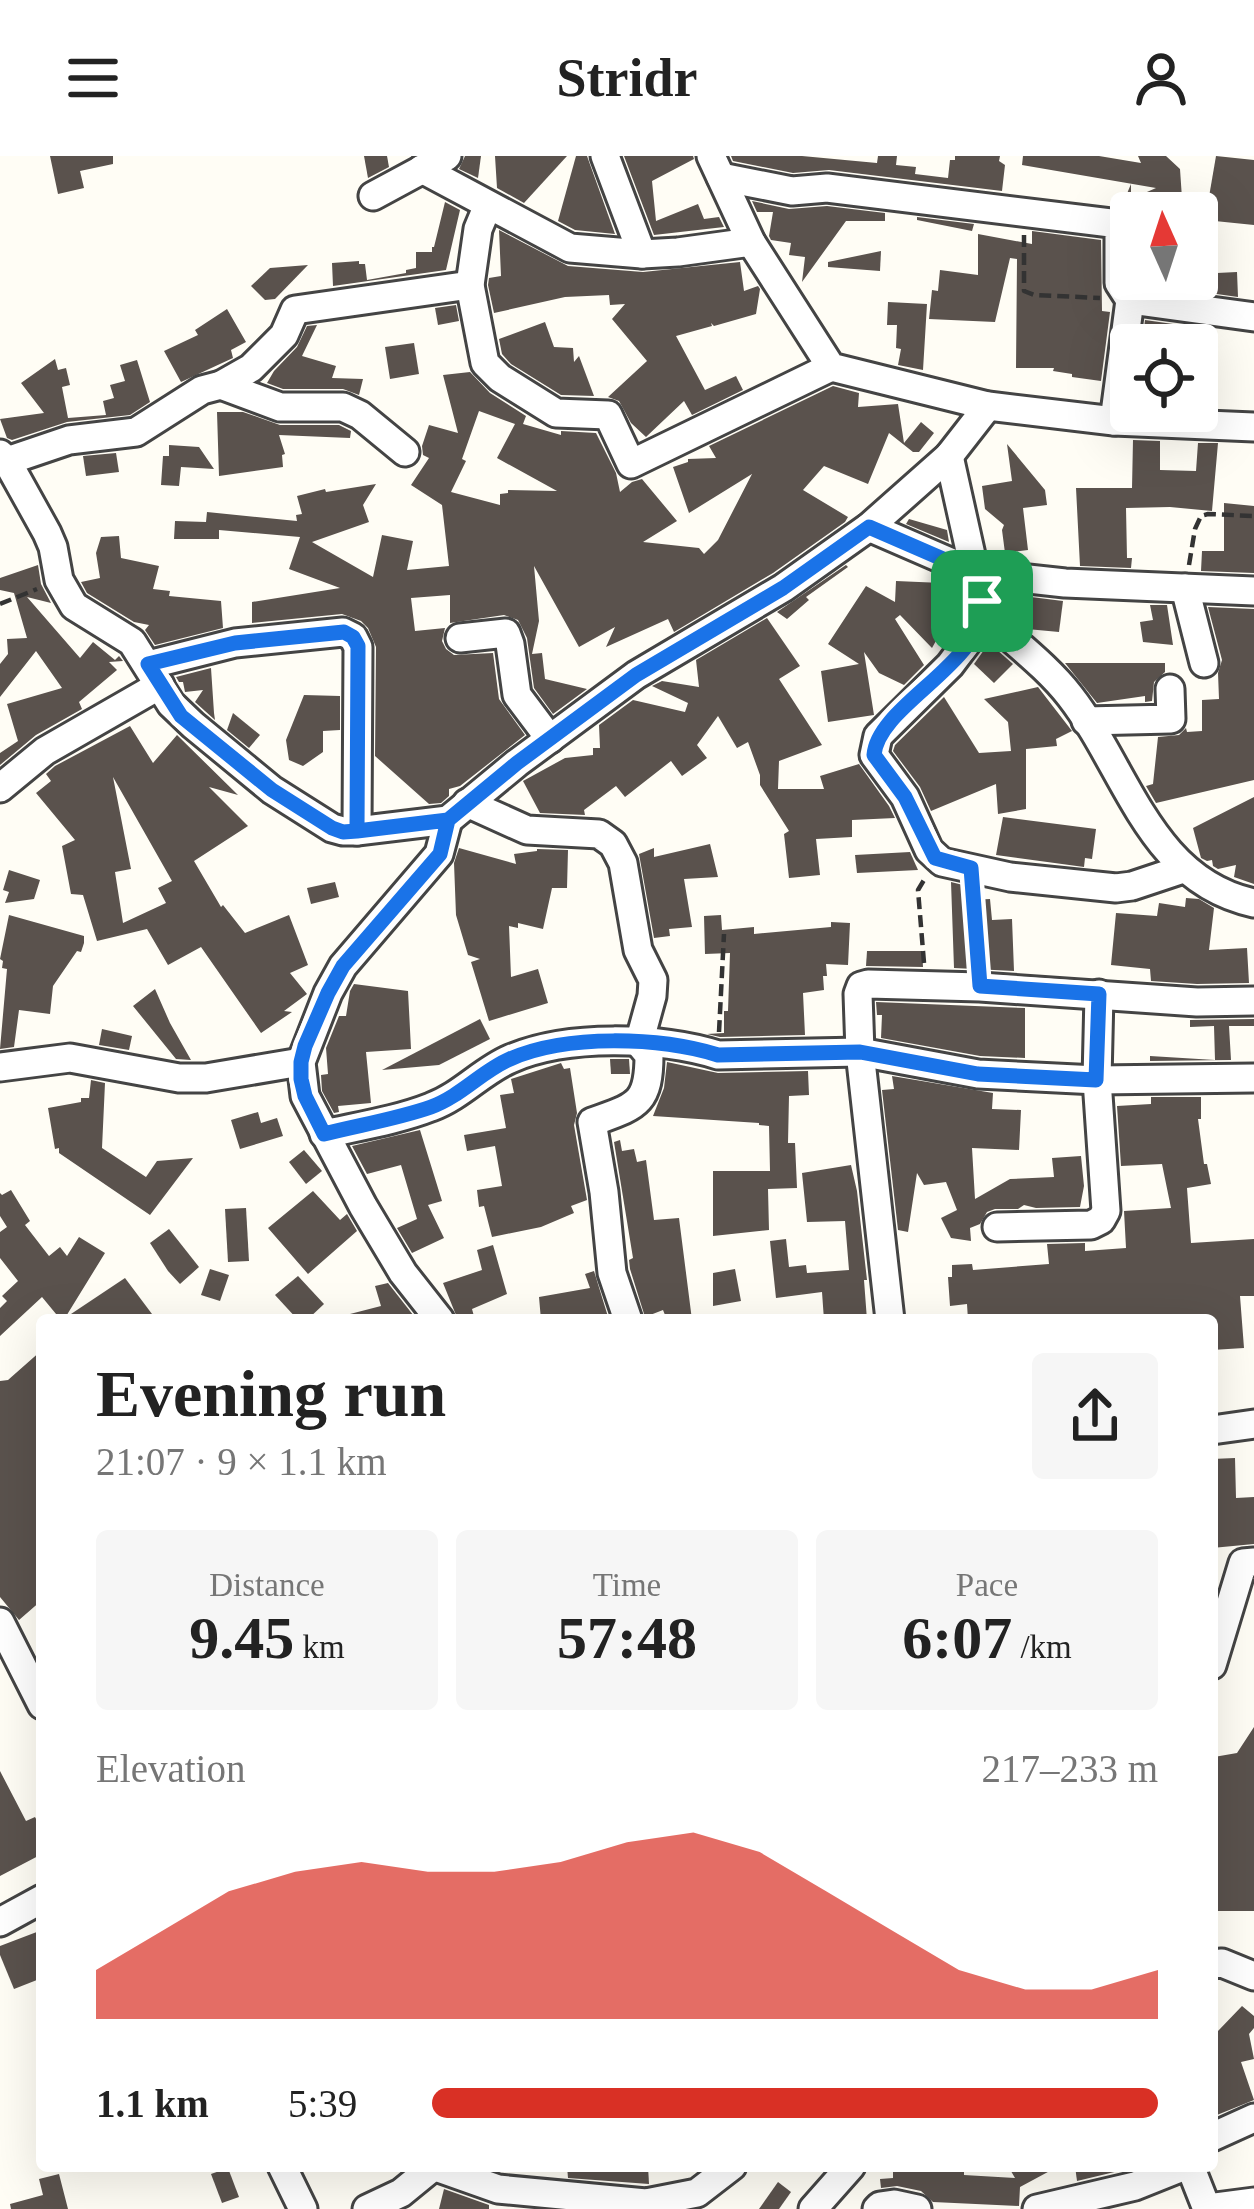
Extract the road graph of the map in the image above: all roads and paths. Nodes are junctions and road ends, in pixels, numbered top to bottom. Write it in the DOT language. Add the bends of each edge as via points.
graph roads {
  1 [pos="605,156"];
  2 [pos="435,162"];
  3 [pos="716,166"];
  4 [pos="374,196"];
  5 [pos="488,205"];
  6 [pos="1023,213"];
  7 [pos="1110,223"];
  8 [pos="751,242"];
  9 [pos="641,254"];
  10 [pos="470,285"];
  11 [pos="1110,299"];
  12 [pos="1130,300"];
  13 [pos="1254,317"];
  14 [pos="1127,324"];
  15 [pos="831,367"];
  16 [pos="221,385"];
  17 [pos="988,406"];
  18 [pos="1110,421"];
  19 [pos="1218,426"];
  20 [pos="1254,427"];
  21 [pos="405,452"];
  22 [pos="949,456"];
  23 [pos="3,458"];
  24 [pos="1254,516"];
  25 [pos="869,527"];
  26 [pos="975,573"];
  27 [pos="58,580"];
  28 [pos="1185,588"];
  29 [pos="1254,591"];
  30 [pos="0,604"];
  31 [pos="983,613"];
  32 [pos="460,638"];
  33 [pos="1204,663"];
  34 [pos="154,675"];
  35 [pos="1170,689"];
  36 [pos="1086,721"];
  37 [pos="550,740"];
  38 [pos="0,788"];
  39 [pos="458,812"];
  40 [pos="357,831"];
  41 [pos="935,858"];
  42 [pos="971,868"];
  43 [pos="1183,869"];
  44 [pos="1254,903"];
  45 [pos="724,934"];
  46 [pos="980,986"];
  47 [pos="926,987"];
  48 [pos="1099,994"];
  49 [pos="1254,1001"];
  50 [pos="639,1043"];
  51 [pos="860,1052"];
  52 [pos="718,1055"];
  53 [pos="301,1062"];
  54 [pos="0,1066"];
  55 [pos="1254,1078"];
  56 [pos="1096,1080"];
  57 [pos="324,1134"];
  58 [pos="997,1226"];
  59 [pos="435,1314"];
  60 [pos="626,1314"];
  61 [pos="889,1314"];
  62 [pos="1254,1424"];
  63 [pos="1218,1429"];
  64 [pos="1254,1562"];
  65 [pos="0,1622"];
  66 [pos="1218,1645"];
  67 [pos="36,1693"];
  68 [pos="36,1902"];
  69 [pos="0,1922"];
  70 [pos="1218,1963"];
  71 [pos="1254,1976"];
  72 [pos="1254,2118"];
  73 [pos="1218,2134"];
  74 [pos="285,2172"];
  75 [pos="427,2172"];
  76 [pos="451,2172"];
  77 [pos="724,2172"];
  78 [pos="846,2172"];
  79 [pos="1171,2172"];
  80 [pos="1190,2172"];
  81 [pos="1254,2202"];
  82 [pos="1208,2208"];
  83 [pos="303,2209"];
  84 [pos="367,2209"];
  85 [pos="813,2209"];
  86 [pos="878,2209"];
  87 [pos="917,2209"];
  88 [pos="1036,2209"];
  1 -- 9 [label="street"];
  2 -- 4 [label="street"];
  2 -- 5 [label="street"];
  3 -- 6 [label="street" via="793,190"];
  3 -- 8 [label="street"];
  5 -- 9 [label="street" via="570,248"];
  5 -- 10 [label="street"];
  6 -- 7 [label="street"];
  6 -- 11 [label="path" via="1024,291"];
  8 -- 9 [label="street"];
  8 -- 15 [label="street"];
  10 -- 15 [label="street" via="485,363 556,413 608,415 631,464"];
  10 -- 16 [label="street" via="296,310 250,368"];
  12 -- 13 [label="street"];
  12 -- 14 [label="street"];
  15 -- 17 [label="street"];
  16 -- 21 [label="street" via="280,407 343,407"];
  16 -- 23 [label="street" via="136,432"];
  17 -- 18 [label="street"];
  17 -- 22 [label="street"];
  19 -- 20 [label="street"];
  22 -- 25 [label="street"];
  22 -- 26 [label="street"];
  23 -- 27 [label="street" via="47,533"];
  24 -- 28 [label="path" via="1202,516"];
  25 -- 26 [label="street"];
  25 -- 37 [label="street" via="636,675"];
  26 -- 28 [label="street"];
  26 -- 31 [label="street"];
  27 -- 30 [label="path"];
  27 -- 34 [label="street" via="74,606 132,642"];
  28 -- 29 [label="street"];
  28 -- 33 [label="street"];
  31 -- 36 [label="street" via="1064,689"];
  31 -- 41 [label="street" via="950,665 874,745"];
  32 -- 37 [label="street" via="506,633 517,695"];
  34 -- 38 [label="street"];
  34 -- 40 [label="street" via="181,716 272,790 332,828"];
  34 -- 40 [label="street" via="235,643 353,637"];
  35 -- 36 [label="street" via="1171,718"];
  36 -- 43 [label="street"];
  37 -- 39 [label="street"];
  39 -- 40 [label="street"];
  39 -- 50 [label="street" via="527,830 599,834 613,844 653,980"];
  39 -- 53 [label="street" via="440,854 343,966"];
  41 -- 42 [label="street"];
  41 -- 47 [label="path" via="918,890"];
  42 -- 43 [label="street" via="1116,888"];
  42 -- 46 [label="path"];
  43 -- 44 [label="street"];
  45 -- 52 [label="path"];
  46 -- 47 [label="street"];
  46 -- 48 [label="street"];
  47 -- 51 [label="street" via="861,986"];
  48 -- 49 [label="street"];
  48 -- 56 [label="street"];
  50 -- 52 [label="street"];
  50 -- 57 [label="street" via="541,1049 506,1060 429,1108"];
  50 -- 60 [label="street" via="649,1054 645,1090 633,1107 592,1122 612,1273"];
  51 -- 52 [label="street"];
  51 -- 56 [label="street" via="978,1074"];
  51 -- 61 [label="street"];
  53 -- 54 [label="street" via="206,1078 70,1058"];
  53 -- 57 [label="street" via="305,1096"];
  55 -- 56 [label="street"];
  56 -- 58 [label="street" via="1101,1220"];
  57 -- 59 [label="street"];
  62 -- 63 [label="street"];
  64 -- 66 [label="street" via="1243,1564"];
  65 -- 67 [label="street"];
  68 -- 69 [label="street"];
  70 -- 71 [label="street"];
  72 -- 73 [label="street"];
  74 -- 83 [label="street"];
  75 -- 84 [label="street"];
  76 -- 77 [label="street" via="498,2188 646,2203 697,2193"];
  78 -- 85 [label="street"];
  79 -- 88 [label="street"];
  80 -- 82 [label="street"];
  81 -- 82 [label="street"];
  86 -- 87 [label="street"];
}
